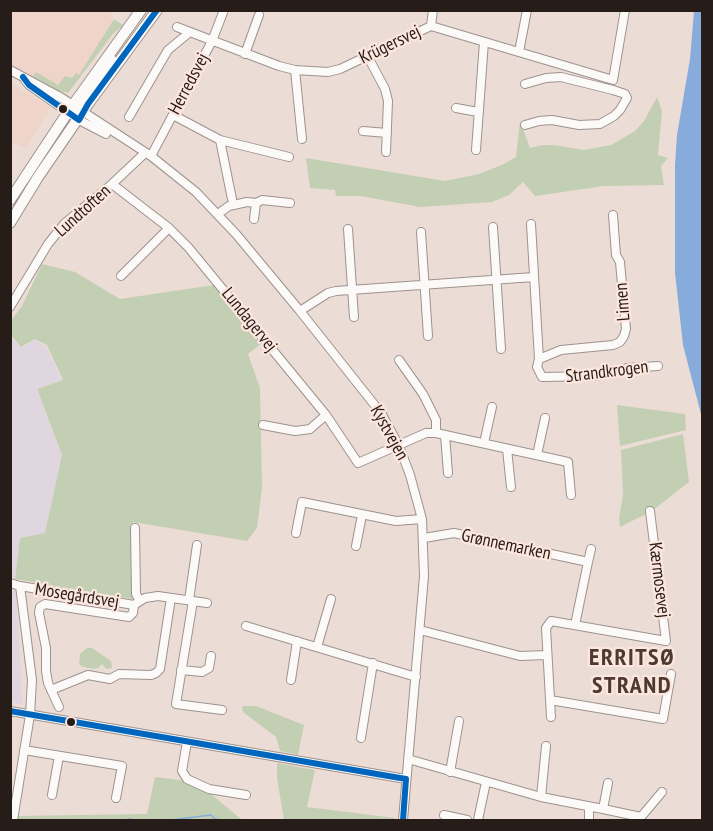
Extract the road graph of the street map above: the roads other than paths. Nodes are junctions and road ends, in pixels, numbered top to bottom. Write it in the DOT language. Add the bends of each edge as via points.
graph roads {
  1 [pos="141,10"];
  2 [pos="157,10"];
  3 [pos="224,10"];
  4 [pos="433,10"];
  5 [pos="527,10"];
  6 [pos="625,10"];
  7 [pos="259,15"];
  8 [pos="431,26"];
  9 [pos="177,27"];
  10 [pos="190,32"];
  11 [pos="212,40"];
  12 [pos="484,42"];
  13 [pos="519,52"];
  14 [pos="245,54"];
  15 [pos="368,57"];
  16 [pos="562,65"];
  17 [pos="10,70"];
  18 [pos="296,70"];
  19 [pos="561,77"];
  20 [pos="525,84"];
  21 [pos="456,108"];
  22 [pos="76,112"];
  23 [pos="478,112"];
  24 [pos="173,115"];
  25 [pos="129,117"];
  26 [pos="525,124"];
  27 [pos="363,131"];
  28 [pos="387,133"];
  29 [pos="220,140"];
  30 [pos="302,140"];
  31 [pos="476,150"];
  32 [pos="387,152"];
  33 [pos="148,155"];
  34 [pos="289,157"];
  35 [pos="112,184"];
  36 [pos="232,199"];
  37 [pos="10,200"];
  38 [pos="256,203"];
  39 [pos="290,203"];
  40 [pos="218,214"];
  41 [pos="613,215"];
  42 [pos="254,219"];
  43 [pos="10,223"];
  44 [pos="531,224"];
  45 [pos="493,227"];
  46 [pos="169,228"];
  47 [pos="348,229"];
  48 [pos="421,232"];
  49 [pos="121,276"];
  50 [pos="534,277"];
  51 [pos="497,279"];
  52 [pos="425,284"];
  53 [pos="352,290"];
  54 [pos="10,307"];
  55 [pos="300,311"];
  56 [pos="354,317"];
  57 [pos="428,336"];
  58 [pos="501,350"];
  59 [pos="539,358"];
  60 [pos="399,360"];
  61 [pos="658,366"];
  62 [pos="492,407"];
  63 [pos="326,415"];
  64 [pos="545,418"];
  65 [pos="263,424"];
  66 [pos="441,434"];
  67 [pos="484,443"];
  68 [pos="399,446"];
  69 [pos="507,449"];
  70 [pos="537,455"];
  71 [pos="448,472"];
  72 [pos="511,487"];
  73 [pos="572,495"];
  74 [pos="650,511"];
  75 [pos="362,515"];
  76 [pos="422,519"];
  77 [pos="135,528"];
  78 [pos="296,533"];
  79 [pos="424,538"];
  80 [pos="197,545"];
  81 [pos="356,546"];
  82 [pos="591,549"];
  83 [pos="588,562"];
  84 [pos="10,584"];
  85 [pos="20,586"];
  86 [pos="171,598"];
  87 [pos="331,598"];
  88 [pos="191,600"];
  89 [pos="137,603"];
  90 [pos="207,603"];
  91 [pos="246,626"];
  92 [pos="575,626"];
  93 [pos="420,630"];
  94 [pos="44,639"];
  95 [pos="28,640"];
  96 [pos="297,641"];
  97 [pos="317,647"];
  98 [pos="547,655"];
  99 [pos="211,656"];
  100 [pos="374,663"];
  101 [pos="182,669"];
  102 [pos="671,674"];
  103 [pos="416,677"];
  104 [pos="291,680"];
  105 [pos="51,690"];
  106 [pos="550,699"];
  107 [pos="59,707"];
  108 [pos="222,710"];
  109 [pos="10,711"];
  110 [pos="30,715"];
  111 [pos="551,717"];
  112 [pos="459,721"];
  113 [pos="361,738"];
  114 [pos="187,742"];
  115 [pos="546,746"];
  116 [pos="24,750"];
  117 [pos="59,756"];
  118 [pos="408,759"];
  119 [pos="450,772"];
  120 [pos="406,779"];
  121 [pos="486,782"];
  122 [pos="608,783"];
  123 [pos="662,792"];
  124 [pos="52,795"];
  125 [pos="246,795"];
  126 [pos="541,797"];
  127 [pos="116,798"];
  128 [pos="589,806"];
  129 [pos="603,809"];
  130 [pos="444,815"];
  131 [pos="13,820"];
  132 [pos="403,820"];
  133 [pos="467,820"];
  134 [pos="478,820"];
  135 [pos="589,820"];
  1 -- 22 [label="main road"];
  2 -- 22 [label="main road"];
  3 -- 11 [label="street, Herredsvej"];
  4 -- 8 [label="street"];
  5 -- 13 [label="street"];
  6 -- 16 [label="street, Krügersvej" via="613,80"];
  7 -- 14 [label="street"];
  8 -- 12 [label="street, Krügersvej"];
  8 -- 15 [label="street, Krügersvej"];
  9 -- 10 [label="street, Krügersvej"];
  10 -- 11 [label="street, Krügersvej"];
  10 -- 25 [label="street" via="168,50"];
  11 -- 14 [label="street, Krügersvej"];
  11 -- 24 [label="street, Herredsvej"];
  12 -- 13 [label="street, Krügersvej"];
  12 -- 23 [label="street"];
  13 -- 16 [label="street, Krügersvej"];
  14 -- 18 [label="street, Krügersvej"];
  15 -- 18 [label="street, Krügersvej" via="328,72"];
  15 -- 28 [label="street" via="385,89"];
  16 -- 19 [label="street"];
  17 -- 22 [label="street, Kystvejen" via="33,81"];
  18 -- 30 [label="street"];
  19 -- 20 [label="street"];
  19 -- 26 [label="street" via="625,94 625,104 600,124 552,120"];
  21 -- 23 [label="street"];
  22 -- 33 [label="street, Kystvejen"];
  22 -- 37 [label="main road"];
  22 -- 43 [label="main road"];
  23 -- 31 [label="street"];
  24 -- 29 [label="street"];
  24 -- 33 [label="street, Herredsvej"];
  27 -- 28 [label="street"];
  28 -- 32 [label="street"];
  29 -- 34 [label="street"];
  29 -- 36 [label="street"];
  33 -- 35 [label="street, Lundtoften"];
  33 -- 40 [label="street, Kystvejen"];
  35 -- 46 [label="street, Lundagervej"];
  35 -- 54 [label="street, Lundtoften" via="65,223"];
  38 -- 39 [label="street"];
  38 -- 40 [label="street" via="229,206"];
  38 -- 42 [label="street"];
  40 -- 55 [label="street, Kystvejen"];
  41 -- 59 [label="street, Limen" via="624,336 613,345 561,350"];
  44 -- 50 [label="street"];
  45 -- 51 [label="street"];
  46 -- 49 [label="street"];
  46 -- 63 [label="street, Lundagervej"];
  47 -- 53 [label="street"];
  48 -- 52 [label="street"];
  50 -- 51 [label="street"];
  50 -- 59 [label="street"];
  51 -- 52 [label="street"];
  51 -- 58 [label="street"];
  52 -- 53 [label="street"];
  52 -- 57 [label="street"];
  53 -- 55 [label="street" via="328,293"];
  53 -- 56 [label="street"];
  55 -- 68 [label="street, Kystvejen" via="381,413"];
  59 -- 61 [label="street, Strandkrogen" via="538,374 547,378 596,376"];
  60 -- 66 [label="street" via="423,394"];
  62 -- 67 [label="street"];
  63 -- 65 [label="street" via="310,429 295,431"];
  63 -- 68 [label="street, Lundagervej" via="358,464"];
  64 -- 70 [label="street"];
  66 -- 67 [label="street"];
  66 -- 68 [label="street" via="426,433"];
  66 -- 71 [label="street"];
  67 -- 69 [label="street"];
  68 -- 76 [label="street, Kystvejen"];
  69 -- 70 [label="street"];
  69 -- 72 [label="street"];
  70 -- 73 [label="street" via="568,462"];
  74 -- 92 [label="street, Kærmosevej" via="666,640"];
  75 -- 76 [label="street" via="396,521"];
  75 -- 78 [label="street" via="302,502"];
  75 -- 81 [label="street"];
  76 -- 79 [label="street, Kystvejen"];
  77 -- 89 [label="street, Mosegårdsvej"];
  79 -- 83 [label="street, Grønnemarken" via="454,533"];
  79 -- 93 [label="street, Kystvejen"];
  80 -- 88 [label="street"];
  82 -- 83 [label="street"];
  83 -- 92 [label="street"];
  84 -- 85 [label="street, Mosegårdsvej"];
  85 -- 89 [label="street, Mosegårdsvej"];
  85 -- 95 [label="street, Mosegårdsvej"];
  86 -- 88 [label="street, Mosegårdsvej"];
  86 -- 89 [label="street, Mosegårdsvej" via="158,596"];
  86 -- 105 [label="street" via="160,669 156,673 119,674 110,679 88,675"];
  87 -- 97 [label="street"];
  88 -- 90 [label="street, Mosegårdsvej"];
  88 -- 101 [label="street"];
  89 -- 94 [label="street, Mosegårdsvej" via="129,617 45,604 39,612"];
  91 -- 96 [label="street"];
  92 -- 98 [label="street, Kærmosevej" via="551,621 548,624"];
  93 -- 98 [label="street" via="520,656"];
  93 -- 103 [label="street, Kystvejen"];
  94 -- 95 [label="street"];
  94 -- 105 [label="street, Mosegårdsvej"];
  95 -- 110 [label="street, Mosegårdsvej"];
  96 -- 97 [label="street"];
  96 -- 104 [label="street"];
  97 -- 100 [label="street"];
  98 -- 106 [label="street"];
  99 -- 101 [label="street" via="209,668 202,672"];
  100 -- 103 [label="street"];
  100 -- 113 [label="street"];
  101 -- 108 [label="street" via="176,704"];
  102 -- 106 [label="street" via="663,719"];
  103 -- 118 [label="street, Kystvejen"];
  105 -- 107 [label="street, Mosegårdsvej"];
  106 -- 111 [label="street"];
  109 -- 110 [label="street"];
  110 -- 114 [label="street"];
  110 -- 116 [label="street, Mosegårdsvej"];
  112 -- 119 [label="street"];
  114 -- 120 [label="street"];
  114 -- 125 [label="street" via="182,771 187,779 209,789"];
  115 -- 126 [label="street"];
  116 -- 117 [label="street"];
  116 -- 131 [label="street, Mosegårdsvej"];
  117 -- 124 [label="street"];
  117 -- 127 [label="street" via="122,766"];
  118 -- 119 [label="street"];
  118 -- 120 [label="street, Kystvejen"];
  119 -- 121 [label="street"];
  120 -- 132 [label="street, Kystvejen"];
  121 -- 126 [label="street"];
  121 -- 134 [label="street"];
  122 -- 129 [label="street"];
  123 -- 129 [label="street" via="641,817"];
  126 -- 128 [label="street"];
  128 -- 129 [label="street"];
  128 -- 135 [label="street"];
  130 -- 133 [label="street"];
}
